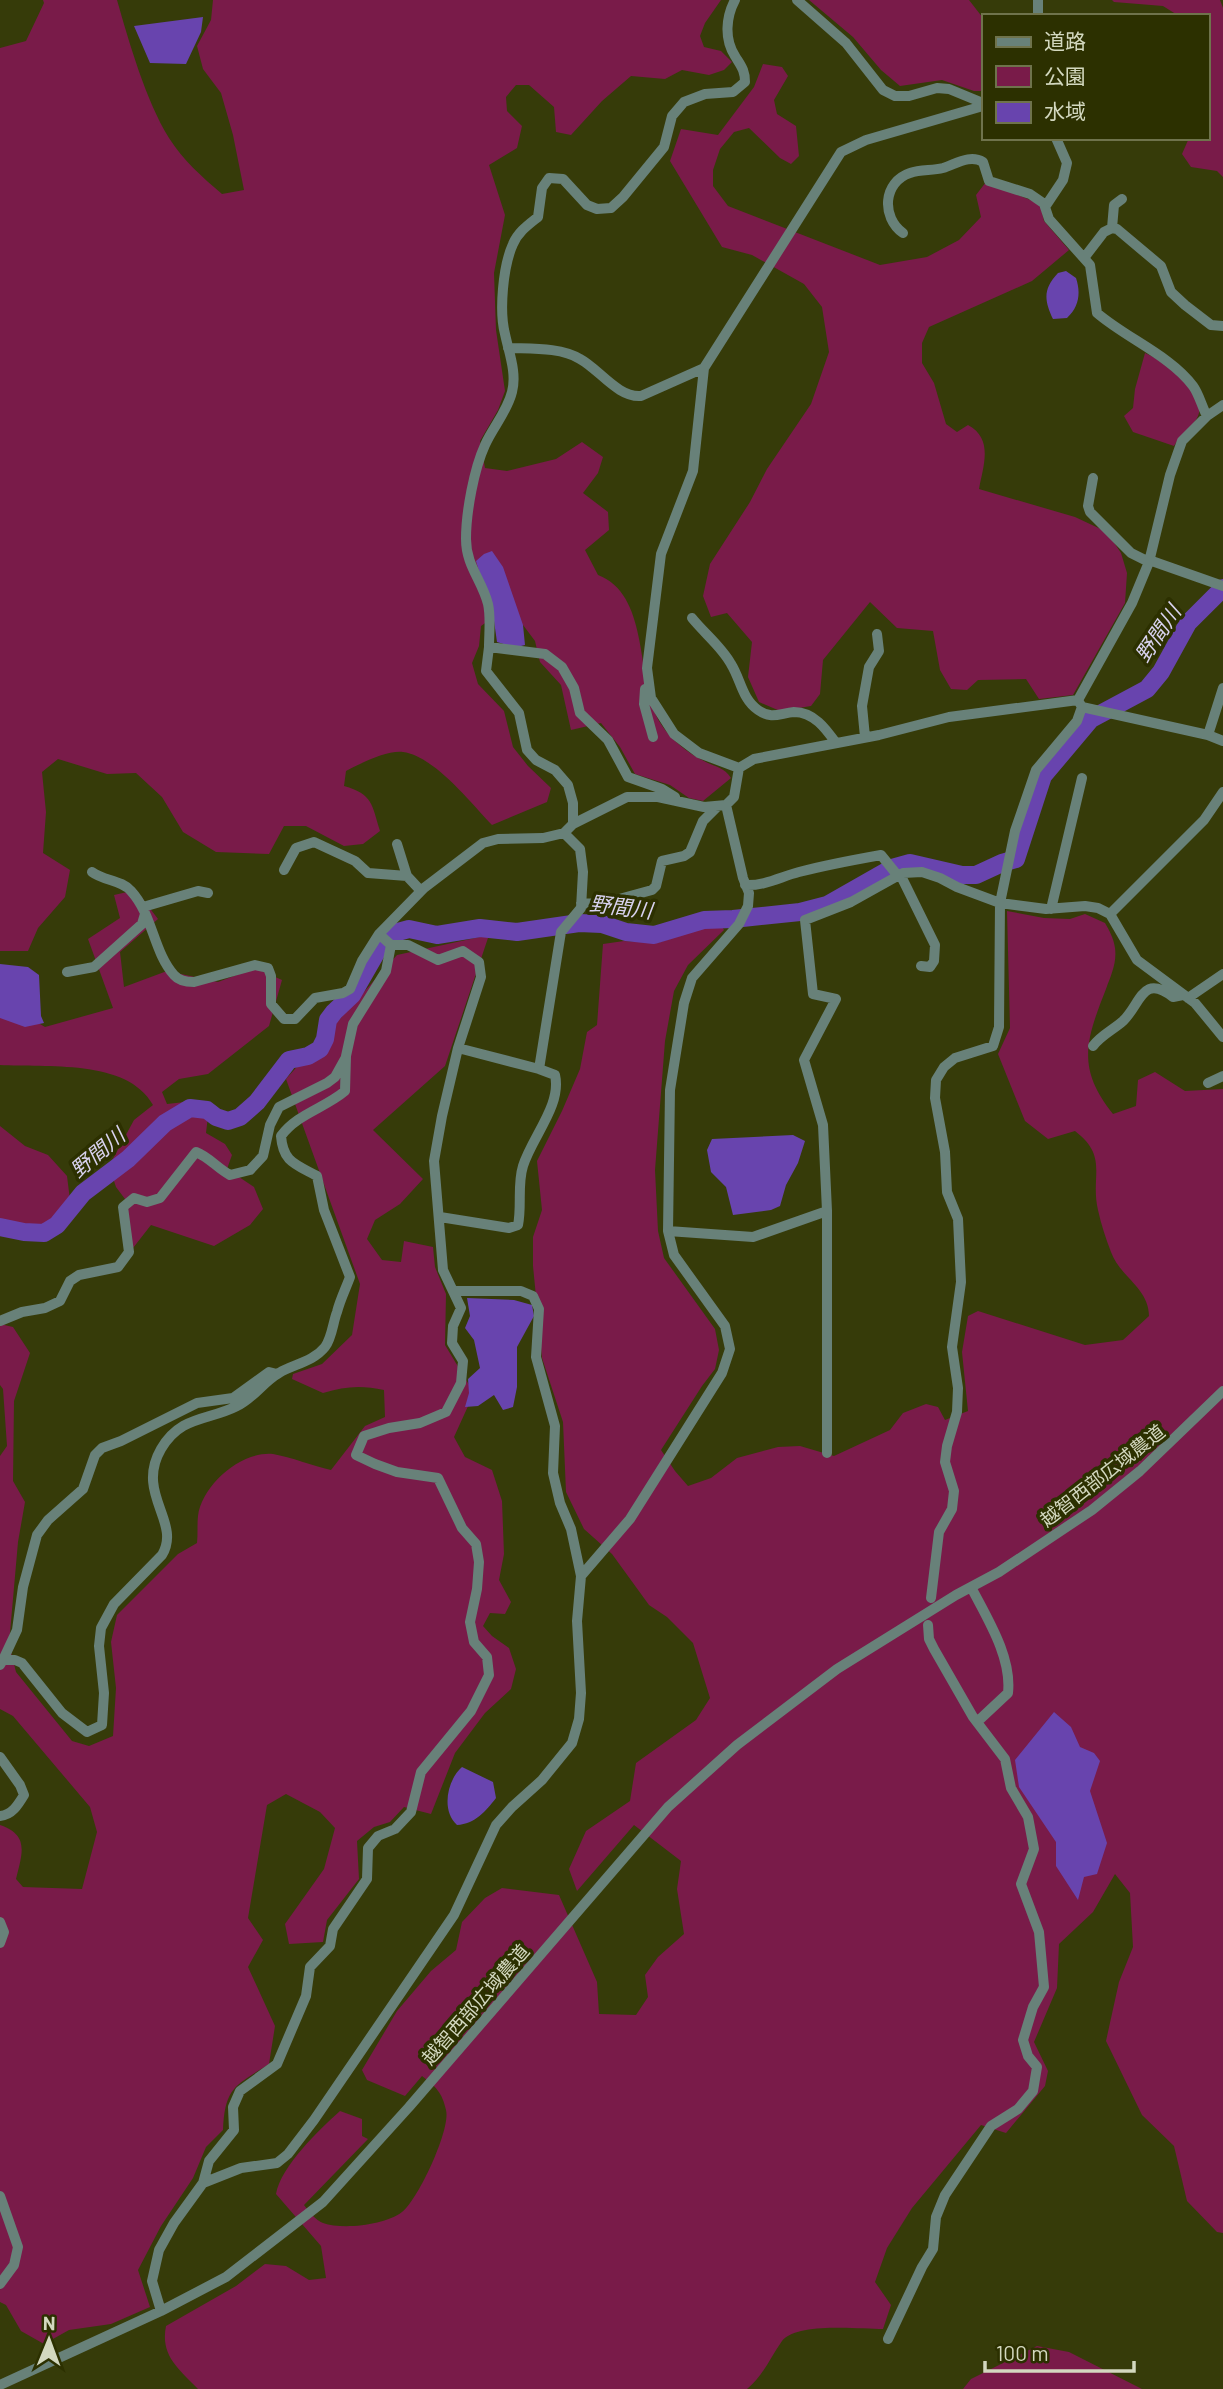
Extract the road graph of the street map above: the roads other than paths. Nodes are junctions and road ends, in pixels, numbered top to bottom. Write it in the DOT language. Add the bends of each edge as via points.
graph roads {
  1 [pos="735,0"];
  2 [pos="797,0"];
  3 [pos="982,104"];
  4 [pos="982,104"];
  5 [pos="1057,140"];
  6 [pos="1122,199"];
  7 [pos="1046,205"];
  8 [pos="1112,228"];
  9 [pos="903,233"];
  10 [pos="1084,258"];
  11 [pos="1223,326"];
  12 [pos="508,348"];
  13 [pos="704,368"];
  14 [pos="1223,405"];
  15 [pos="1206,416"];
  16 [pos="1093,478"];
  17 [pos="1149,561"];
  18 [pos="1223,586"];
  19 [pos="692,618"];
  20 [pos="877,634"];
  21 [pos="489,647"];
  22 [pos="648,675"];
  23 [pos="1223,688"];
  24 [pos="1080,703"];
  25 [pos="1208,735"];
  26 [pos="653,737"];
  27 [pos="865,737"];
  28 [pos="1223,741"];
  29 [pos="836,743"];
  30 [pos="739,768"];
  31 [pos="1082,778"];
  32 [pos="1223,792"];
  33 [pos="684,802"];
  34 [pos="722,806"];
  35 [pos="573,824"];
  36 [pos="564,833"];
  37 [pos="397,844"];
  38 [pos="284,870"];
  39 [pos="92,872"];
  40 [pos="899,875"];
  41 [pos="407,876"];
  42 [pos="746,885"];
  43 [pos="421,891"];
  44 [pos="208,893"];
  45 [pos="581,903"];
  46 [pos="1000,903"];
  47 [pos="1051,909"];
  48 [pos="144,910"];
  49 [pos="1110,914"];
  50 [pos="379,934"];
  51 [pos="391,945"];
  52 [pos="921,966"];
  53 [pos="67,972"];
  54 [pos="1223,974"];
  55 [pos="1186,997"];
  56 [pos="1223,1037"];
  57 [pos="1093,1046"];
  58 [pos="458,1048"];
  59 [pos="346,1056"];
  60 [pos="539,1069"];
  61 [pos="1223,1076"];
  62 [pos="1208,1083"];
  63 [pos="827,1212"];
  64 [pos="440,1217"];
  65 [pos="668,1231"];
  66 [pos="454,1291"];
  67 [pos="0,1321"];
  68 [pos="276,1374"];
  69 [pos="1223,1391"];
  70 [pos="827,1453"];
  71 [pos="581,1577"];
  72 [pos="971,1587"];
  73 [pos="930,1598"];
  74 [pos="928,1625"];
  75 [pos="2,1662"];
  76 [pos="977,1723"];
  77 [pos="0,1757"];
  78 [pos="0,1816"];
  79 [pos="0,1922"];
  80 [pos="0,1943"];
  81 [pos="203,2183"];
  82 [pos="0,2196"];
  83 [pos="0,2284"];
  84 [pos="160,2311"];
  85 [pos="888,2339"];
  86 [pos="0,2385"];
  1 -- 12 [label="street" via="729,11 727,37 745,70 745,82 733,92 705,94 684,102 671,116 664,148 611,208 587,205 563,179 549,178 542,188 538,217 512,244 506,265 503,330"];
  2 -- 3 [label="street" via="846,43 883,90 909,96 949,89"];
  4 -- 13 [label="street" via="841,152"];
  5 -- 7 [label="street" via="1067,163 1063,180"];
  6 -- 8 [label="street" via="1114,205"];
  7 -- 9 [label="street" via="1030,194 989,181 983,162 971,158 909,173 896,181 888,210 894,226"];
  7 -- 10 [label="street" via="1049,219"];
  8 -- 10 [label="street"];
  8 -- 11 [label="street" via="1161,265 1171,292 1185,305 1211,325"];
  10 -- 15 [label="street" via="1090,265 1097,313 1194,386"];
  12 -- 13 [label="street" via="569,354 633,397"];
  12 -- 21 [label="street" via="512,391 475,473 466,538 468,563 488,604"];
  13 -- 22 [label="street" via="693,471 661,554"];
  14 -- 15 [label="street"];
  15 -- 17 [label="street" via="1182,441"];
  16 -- 17 [label="street" via="1090,512 1131,553"];
  17 -- 18 [label="street"];
  17 -- 24 [label="street"];
  19 -- 29 [label="street" via="732,664 747,699 757,710 774,717 806,714 823,725"];
  20 -- 27 [label="street" via="878,651 865,680"];
  21 -- 33 [label="street" via="545,654 562,667 579,713 608,740 628,777"];
  21 -- 35 [label="street" via="486,671 519,712 527,750 568,785"];
  22 -- 26 [label="street" via="644,705"];
  22 -- 30 [label="street" via="651,698 674,734 699,753"];
  23 -- 25 [label="street"];
  24 -- 25 [label="street"];
  24 -- 27 [label="street" via="949,717"];
  24 -- 46 [label="street" via="1077,721 1036,770 1014,831"];
  25 -- 28 [label="street"];
  27 -- 29 [label="street"];
  29 -- 30 [label="street" via="754,759"];
  30 -- 34 [label="street" via="734,797"];
  31 -- 47 [label="street"];
  32 -- 49 [label="street" via="1204,820"];
  33 -- 34 [label="street"];
  33 -- 35 [label="street" via="627,797"];
  34 -- 42 [label="street"];
  34 -- 45 [label="street" via="703,821 691,852 662,861 652,890 601,904"];
  35 -- 36 [label="street"];
  36 -- 43 [label="street" via="483,843"];
  36 -- 45 [label="street" via="580,849"];
  37 -- 41 [label="street"];
  38 -- 41 [label="street" via="296,848 314,842 355,861 368,873"];
  39 -- 48 [label="street" via="128,887"];
  40 -- 42 [label="street" via="881,855 812,868 761,886"];
  40 -- 46 [label="street" via="922,872"];
  40 -- 52 [label="street" via="935,944 934,961 930,967"];
  40 -- 63 [label="street" via="851,902 805,920 813,994 836,999 804,1060 823,1125"];
  41 -- 43 [label="street"];
  42 -- 65 [label="street" via="748,906 740,924 692,978 684,1003 670,1090"];
  43 -- 50 [label="street"];
  44 -- 48 [label="street" via="198,891"];
  45 -- 60 [label="street" via="561,932"];
  46 -- 47 [label="street"];
  46 -- 73 [label="street" via="999,1027 993,1046 955,1058 936,1080 947,1192 958,1219 961,1282 952,1347 957,1412 946,1462 954,1491 953,1509 939,1532"];
  47 -- 49 [label="street" via="1085,905"];
  48 -- 50 [label="street" via="175,977 194,982 255,965 268,968 271,1004 284,1019 295,1019 315,998 350,989"];
  48 -- 53 [label="street" via="142,924 94,967"];
  49 -- 55 [label="street" via="1137,960"];
  50 -- 51 [label="street"];
  51 -- 58 [label="street" via="408,945 438,960 463,951 479,962 481,977"];
  51 -- 59 [label="street" via="386,971 353,1024"];
  54 -- 55 [label="street"];
  55 -- 56 [label="street"];
  55 -- 57 [label="street" via="1149,989 1129,1015"];
  58 -- 60 [label="street"];
  58 -- 64 [label="street" via="435,1161"];
  59 -- 67 [label="street" via="335,1077 279,1107 262,1156 250,1170 230,1175 195,1152 160,1198 147,1202 134,1198 123,1207 129,1252 118,1266 79,1275 70,1281 60,1301"];
  59 -- 68 [label="street" via="345,1091 290,1124 281,1136 283,1152 317,1176 324,1210 350,1277 326,1346 309,1360"];
  60 -- 64 [label="street" via="555,1074 557,1086 522,1167 518,1226"];
  61 -- 62 [label="street"];
  63 -- 65 [label="street" via="753,1237"];
  63 -- 70 [label="street"];
  64 -- 66 [label="street" via="443,1270"];
  65 -- 71 [label="street" via="674,1255 725,1326 730,1349 722,1373 630,1519"];
  66 -- 71 [label="street" via="521,1291 533,1296 539,1309 536,1357 555,1426 553,1473"];
  66 -- 81 [label="street" via="461,1308 452,1343 463,1361 461,1383 446,1412 364,1436 356,1455 397,1472 438,1478 462,1528 476,1544 477,1589 470,1622 474,1642 487,1657 489,1675 471,1711 421,1772 411,1812 368,1847 367,1879 333,1929 330,1946 310,1967 306,1997 277,2064 240,2091 233,2107 234,2130 209,2161"];
  68 -- 75 [label="street" via="269,1372 233,1398 197,1404 95,1455 83,1489 37,1535 17,1630"];
  68 -- 75 [label="street" via="237,1406 178,1430 161,1449 152,1474 169,1534 168,1546 114,1604 101,1628 102,1725 87,1732 78,1727 22,1663"];
  69 -- 72 [label="street, 越智西部広域農道" via="1185,1431 1092,1510"];
  71 -- 81 [label="street" via="577,1620 581,1693 572,1743 496,1825 454,1914 288,2154 277,2163 241,2168"];
  72 -- 76 [label="street" via="991,1625 1009,1678 1008,1693"];
  72 -- 84 [label="street, 越智西部広域農道" via="837,1670 737,1745 668,1807 323,2202 226,2277"];
  74 -- 76 [label="street" via="929,1639"];
  76 -- 85 [label="street" via="1005,1759 1011,1788 1028,1817 1034,1849 1021,1884 1039,1932 1044,1987 1023,2040 1038,2075 1033,2091 1018,2109 991,2126 945,2195 936,2217 933,2249"];
  77 -- 78 [label="street" via="24,1796 17,1807"];
  79 -- 80 [label="street" via="4,1932"];
  81 -- 84 [label="street" via="159,2250 152,2281"];
  82 -- 83 [label="street" via="18,2247 14,2265"];
  84 -- 86 [label="street, 越智西部広域農道"];
}
